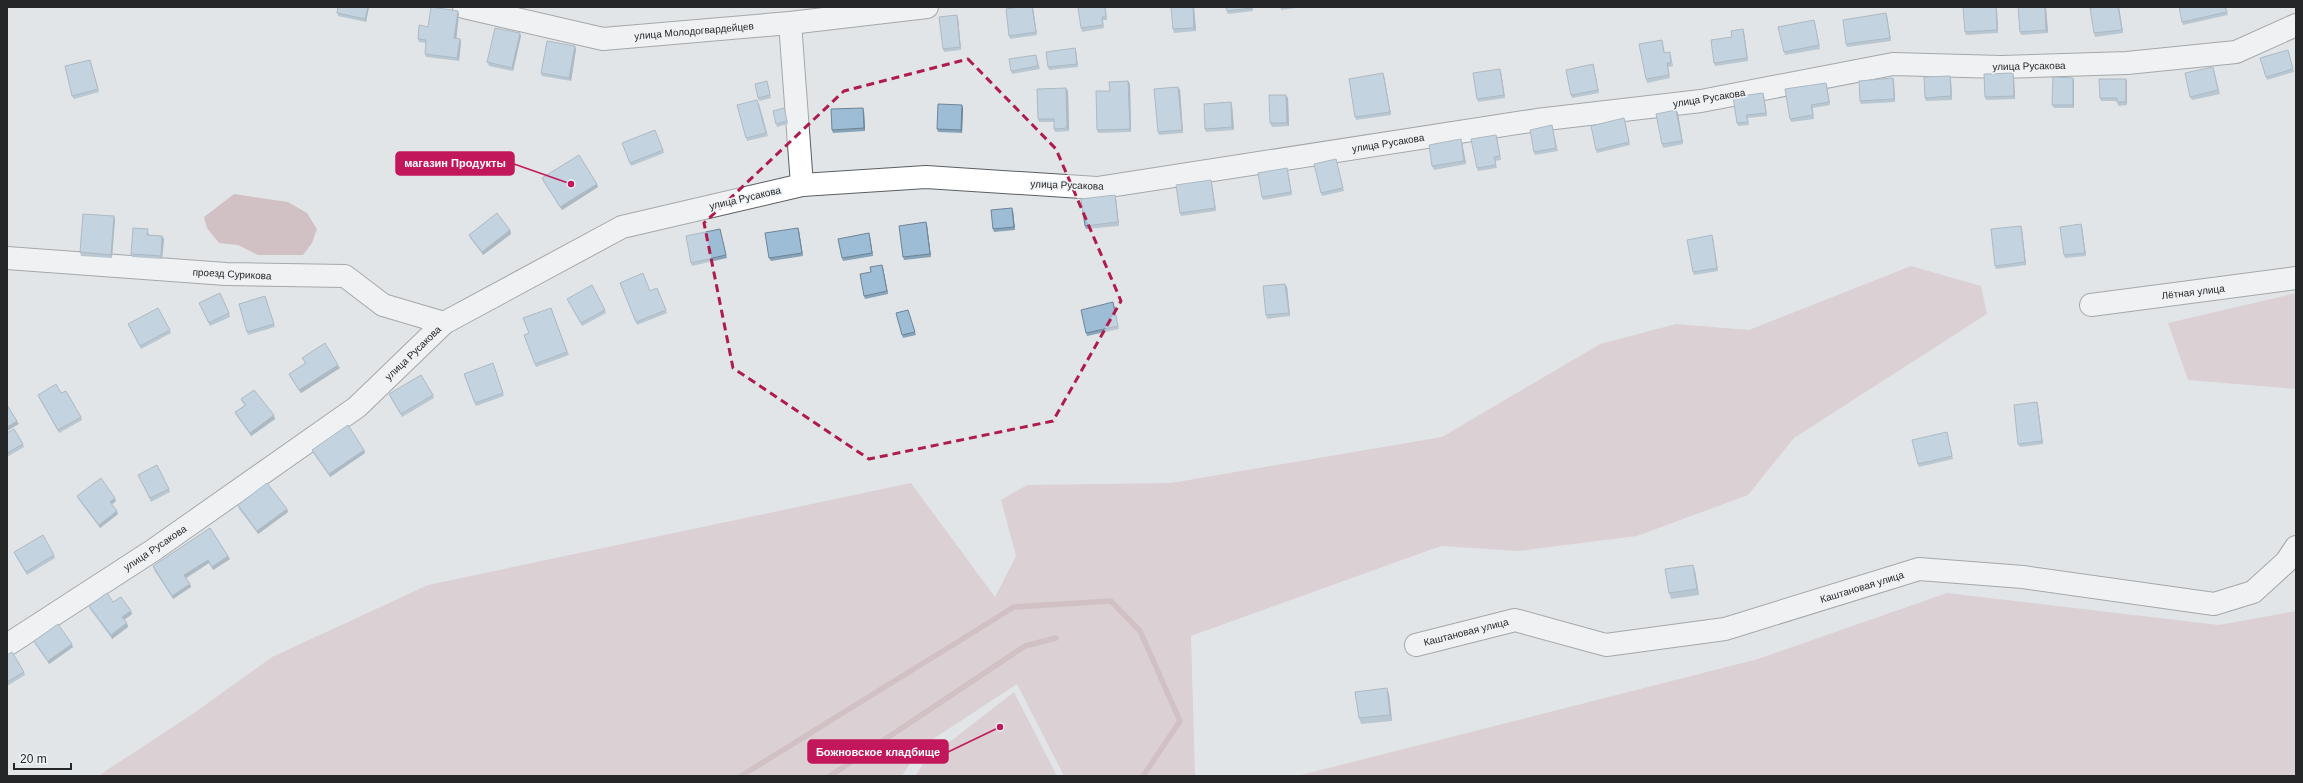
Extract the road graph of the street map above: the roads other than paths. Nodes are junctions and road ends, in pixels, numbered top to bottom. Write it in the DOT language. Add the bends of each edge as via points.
graph roads {
  1 [pos="464,7"];
  2 [pos="927,7"];
  3 [pos="790,23"];
  4 [pos="2296,25"];
  5 [pos="802,185"];
  6 [pos="7,258"];
  7 [pos="2296,278"];
  8 [pos="2091,305"];
  9 [pos="444,323"];
  10 [pos="2296,547"];
  11 [pos="7,645"];
  12 [pos="1416,645"];
  1 -- 3 [label="street, улица Молодогвардейцев" via="603,39"];
  2 -- 3 [label="street, улица Молодогвардейцев"];
  3 -- 5 [label="street"];
  4 -- 5 [label="street, улица Русакова" via="2236,52 2120,63 2001,67 1893,64 1701,101 1537,120 1097,188 926,178"];
  5 -- 9 [label="street, улица Русакова" via="622,227"];
  6 -- 9 [label="street, проезд Сурикова" via="226,274 345,276 383,305"];
  7 -- 8 [label="street, Лётная улица"];
  9 -- 11 [label="street, улица Русакова" via="358,407 152,551"];
  10 -- 12 [label="street, Каштановая улица" via="2286,562 2253,592 2214,604 2022,577 1920,569 1725,629 1606,645 1515,620"];
}
